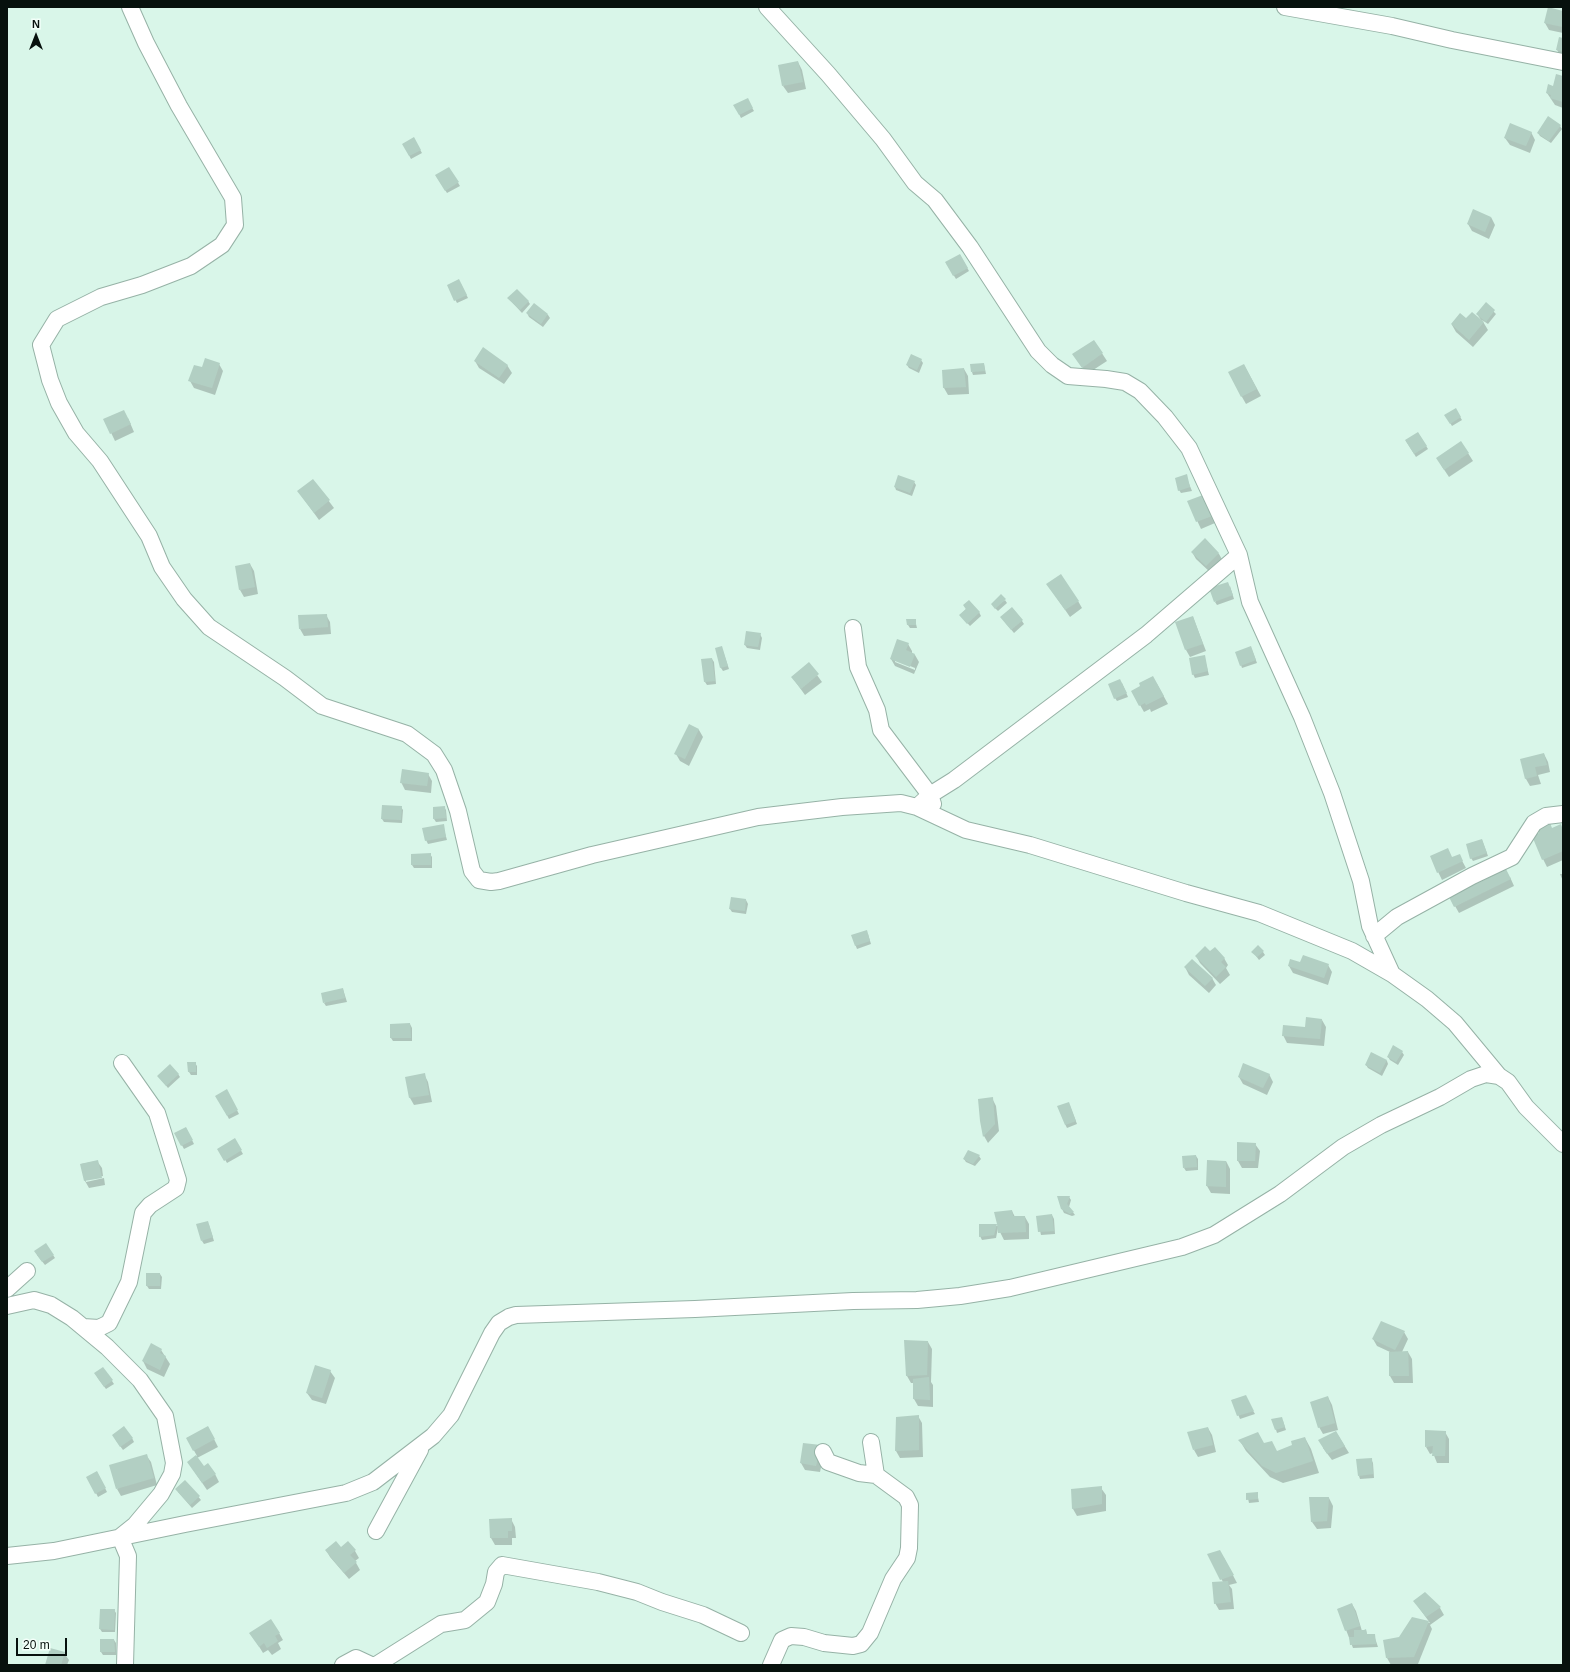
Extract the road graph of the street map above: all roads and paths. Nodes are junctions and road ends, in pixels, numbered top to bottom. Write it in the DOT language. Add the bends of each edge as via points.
graph roads {
  1 [pos="130,7"];
  2 [pos="767,7"];
  3 [pos="1286,7"];
  4 [pos="1563,62"];
  5 [pos="1239,555"];
  6 [pos="853,628"];
  7 [pos="930,795"];
  8 [pos="917,807"];
  9 [pos="1563,814"];
  10 [pos="939,817"];
  11 [pos="1374,936"];
  12 [pos="1392,974"];
  13 [pos="122,1063"];
  14 [pos="1499,1076"];
  15 [pos="1563,1144"];
  16 [pos="27,1271"];
  17 [pos="7,1289"];
  18 [pos="7,1306"];
  19 [pos="83,1327"];
  20 [pos="871,1442"];
  21 [pos="424,1443"];
  22 [pos="823,1452"];
  23 [pos="876,1475"];
  24 [pos="376,1531"];
  25 [pos="120,1537"];
  26 [pos="7,1556"];
  27 [pos="741,1633"];
  28 [pos="125,1665"];
  29 [pos="343,1665"];
  30 [pos="372,1665"];
  31 [pos="376,1665"];
  32 [pos="771,1665"];
  1 -- 8 [label="street" via="179,106 233,198 235,225 222,245 191,266 142,285 101,297 57,319 41,344 59,403 76,433 100,461 149,536 162,567 184,599 209,627 322,706 407,734 434,754 447,777 472,871 479,880 499,881 592,855 758,817 875,804 901,803"];
  2 -- 5 [label="street" via="828,74 915,182 935,200 970,247 1038,351 1052,366 1068,376 1125,382 1140,391 1165,417 1189,448"];
  3 -- 4 [label="street" via="1392,26"];
  5 -- 7 [label="street" via="1146,635 954,780"];
  5 -- 11 [label="street" via="1250,602 1302,717 1334,799 1361,881"];
  6 -- 7 [label="street" via="858,667 877,710 881,730"];
  7 -- 8 [label="street"];
  7 -- 10 [label="street"];
  8 -- 10 [label="street"];
  9 -- 11 [label="street" via="1546,816 1534,823 1512,857 1472,876 1398,918"];
  10 -- 12 [label="street" via="966,830 1030,845 1259,913 1352,951"];
  11 -- 12 [label="street"];
  12 -- 14 [label="street" via="1455,1023"];
  13 -- 19 [label="street" via="157,1113 178,1180 176,1188 150,1205 143,1213 129,1282 109,1323 99,1328"];
  14 -- 15 [label="street" via="1508,1082 1526,1107"];
  14 -- 21 [label="street" via="1479,1075 1381,1125 1343,1147 1280,1194 1214,1235 1175,1249 1010,1288 960,1296 917,1300 543,1313 509,1317 499,1323 492,1333 451,1415"];
  16 -- 17 [label="street"];
  18 -- 19 [label="street" via="34,1300 45,1303"];
  19 -- 25 [label="street" via="140,1380 165,1416 174,1463 172,1474 161,1494 135,1525"];
  20 -- 23 [label="street"];
  21 -- 24 [label="street"];
  21 -- 25 [label="street" via="373,1482 346,1493"];
  22 -- 23 [label="street" via="828,1462 859,1473"];
  23 -- 32 [label="street" via="906,1497 910,1506 909,1548 907,1558 893,1579 870,1633 862,1644 853,1646 824,1644 804,1637 791,1636 782,1640"];
  25 -- 26 [label="street" via="54,1551"];
  25 -- 28 [label="street" via="128,1556"];
  27 -- 31 [label="street" via="703,1615 637,1592 598,1582 502,1565 496,1572 487,1602 465,1620 441,1624"];
  29 -- 30 [label="street" via="356,1658"];
}
